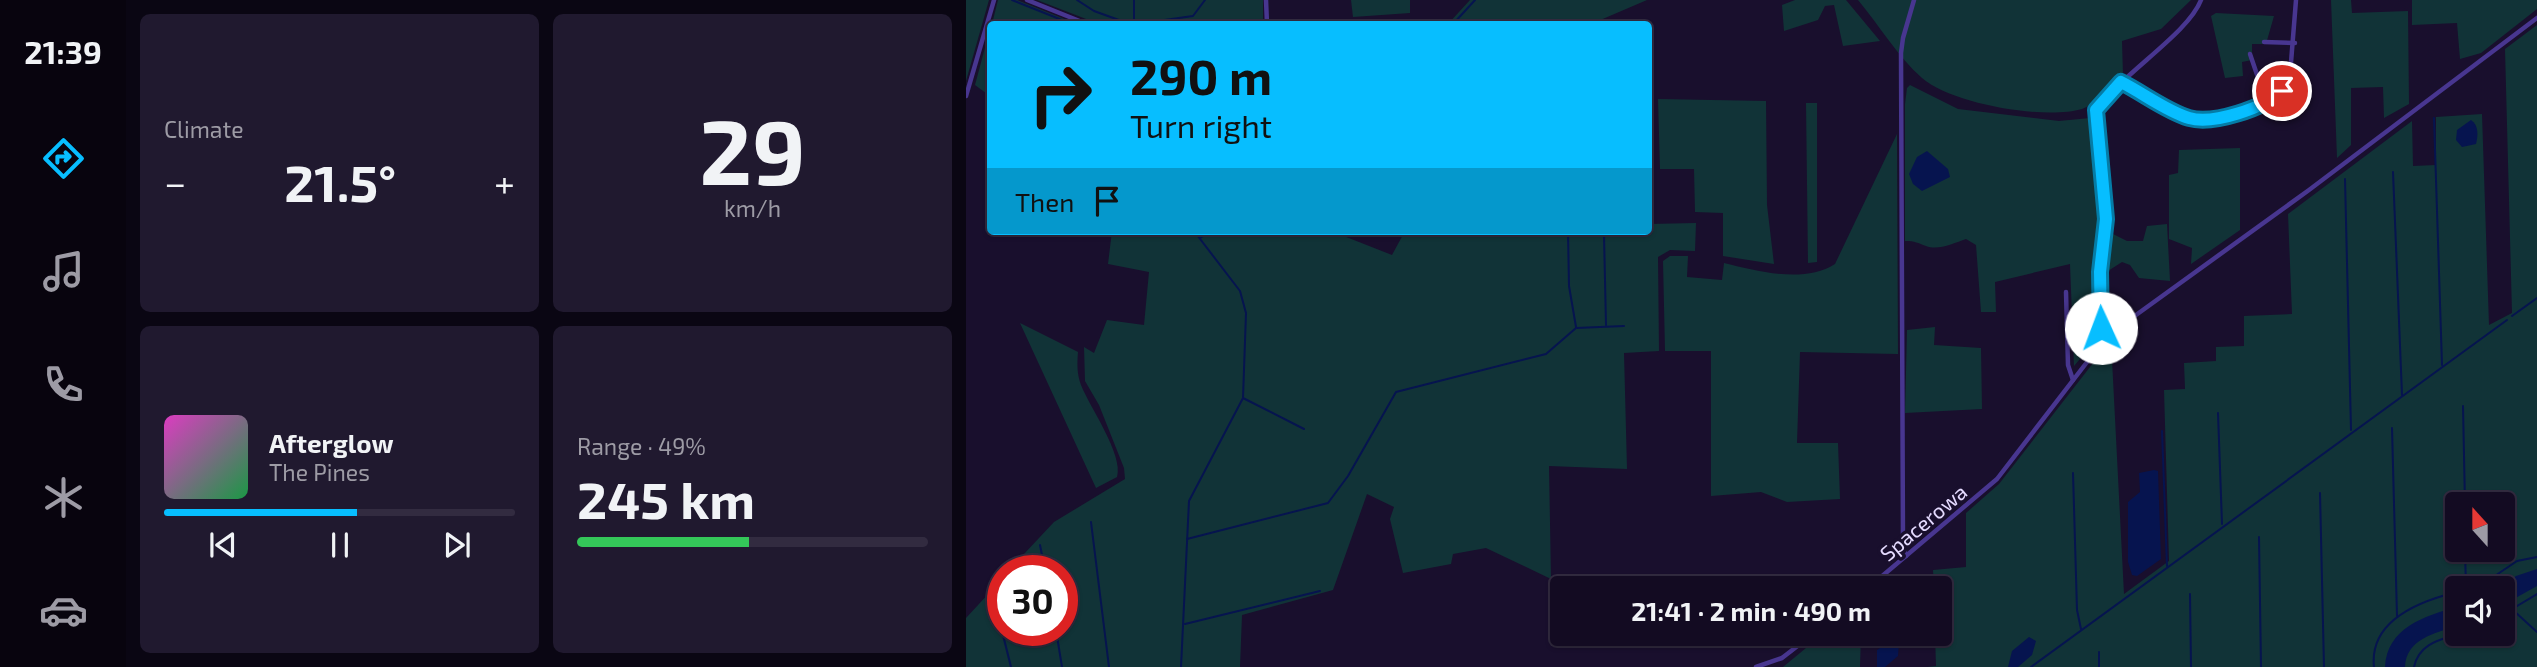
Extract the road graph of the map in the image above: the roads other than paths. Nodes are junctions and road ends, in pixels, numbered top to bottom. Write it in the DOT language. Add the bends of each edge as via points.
graph roads {
  1 [pos="994,0"];
  2 [pos="1027,0"];
  3 [pos="1266,0"];
  4 [pos="1914,0"];
  5 [pos="2202,0"];
  6 [pos="2296,0"];
  7 [pos="2537,18"];
  8 [pos="988,21"];
  9 [pos="1080,21"];
  10 [pos="1267,21"];
  11 [pos="987,24"];
  12 [pos="2263,42"];
  13 [pos="2295,43"];
  14 [pos="2250,54"];
  15 [pos="2121,82"];
  16 [pos="966,96"];
  17 [pos="2267,104"];
  18 [pos="2066,292"];
  19 [pos="2104,340"];
  20 [pos="2073,380"];
  21 [pos="1906,556"];
  22 [pos="1882,576"];
  23 [pos="1798,646"];
  24 [pos="1756,667"];
  1 -- 8 [label="street"];
  2 -- 9 [label="street"];
  3 -- 10 [label="street"];
  4 -- 21 [label="street" via="1903,37 1900,119"];
  5 -- 15 [label="street" via="2191,17"];
  6 -- 13 [label="street"];
  7 -- 19 [label="street, Spacerowa"];
  11 -- 16 [label="street"];
  12 -- 13 [label="street"];
  13 -- 17 [label="street" via="2288,83"];
  14 -- 17 [label="street"];
  15 -- 17 [label="street" via="2192,119"];
  15 -- 19 [label="street" via="2096,110 2106,200 2100,284"];
  18 -- 20 [label="street" via="2068,365"];
  19 -- 20 [label="street, Spacerowa"];
  20 -- 21 [label="street, Spacerowa" via="1997,479"];
  21 -- 22 [label="street, Spacerowa"];
  23 -- 24 [label="street" via="1782,658"];
}
